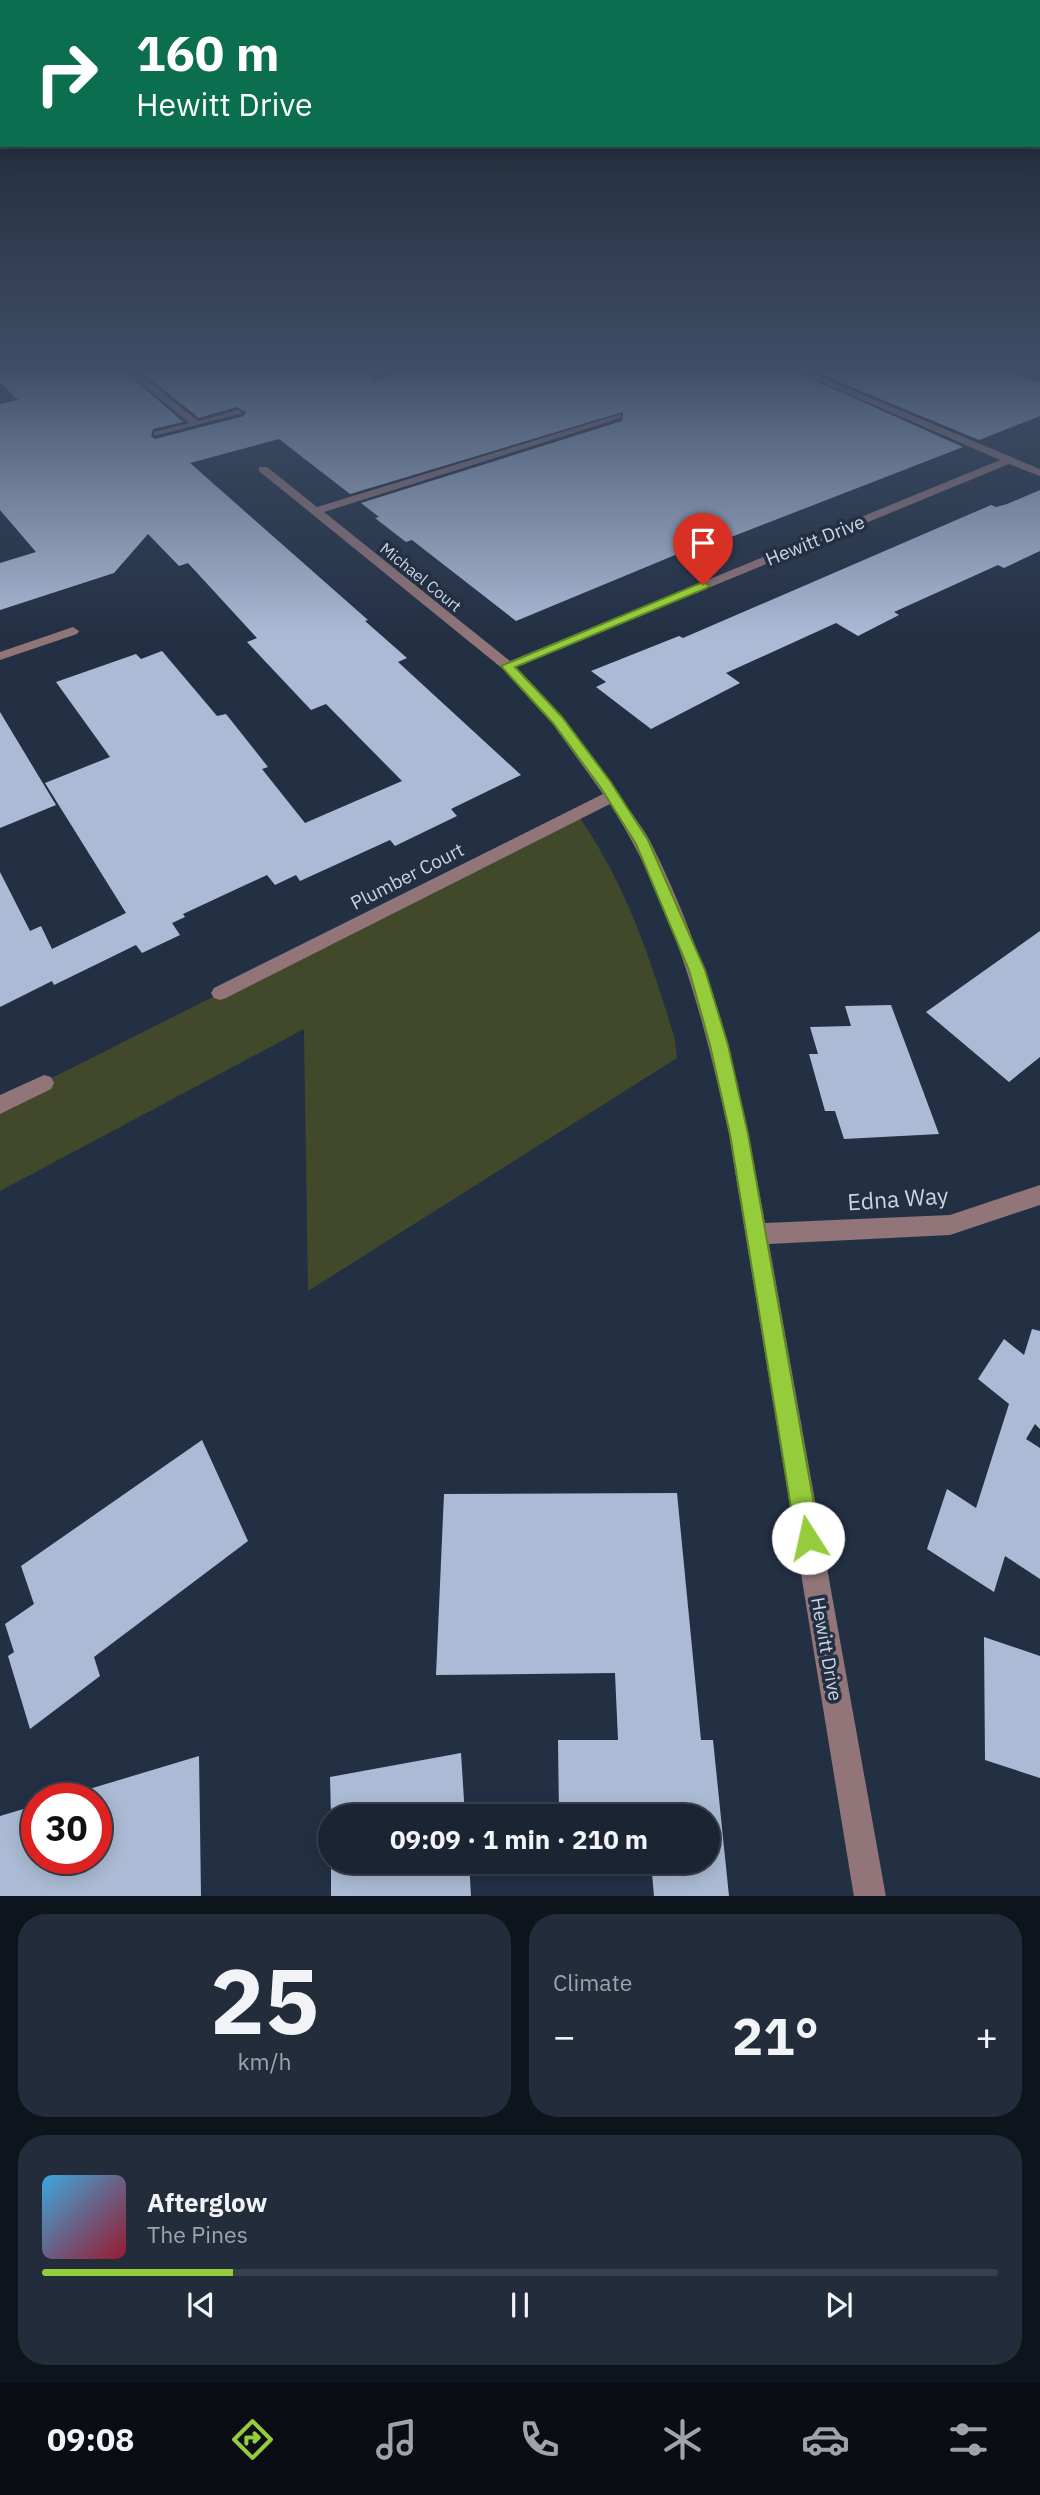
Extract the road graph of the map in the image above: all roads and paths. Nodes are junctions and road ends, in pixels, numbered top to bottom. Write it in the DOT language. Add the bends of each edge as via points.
graph roads {
  1 [pos="477,460"];
  2 [pos="1008,460"];
  3 [pos="1010,460"];
  4 [pos="263,469"];
  5 [pos="1040,473"];
  6 [pos="317,511"];
  7 [pos="72,631"];
  8 [pos="0,656"];
  9 [pos="508,666"];
  10 [pos="613,796"];
  11 [pos="219,993"];
  12 [pos="44,1083"];
  13 [pos="0,1105"];
  14 [pos="1040,1195"];
  15 [pos="755,1234"];
  16 [pos="870,1896"];
  1 -- 6 [label="street"];
  2 -- 9 [label="street, Hewitt Drive"];
  3 -- 5 [label="street"];
  4 -- 6 [label="street, Michael Court"];
  6 -- 9 [label="street, Michael Court"];
  7 -- 8 [label="street"];
  9 -- 10 [label="street, Hewitt Drive" via="557,720"];
  10 -- 11 [label="street, Plumber Court"];
  10 -- 15 [label="street, Hewitt Drive" via="643,844 697,970 739,1134"];
  12 -- 13 [label="street"];
  14 -- 15 [label="street, Edna Way" via="950,1225"];
  15 -- 16 [label="street, Hewitt Drive"];
}
